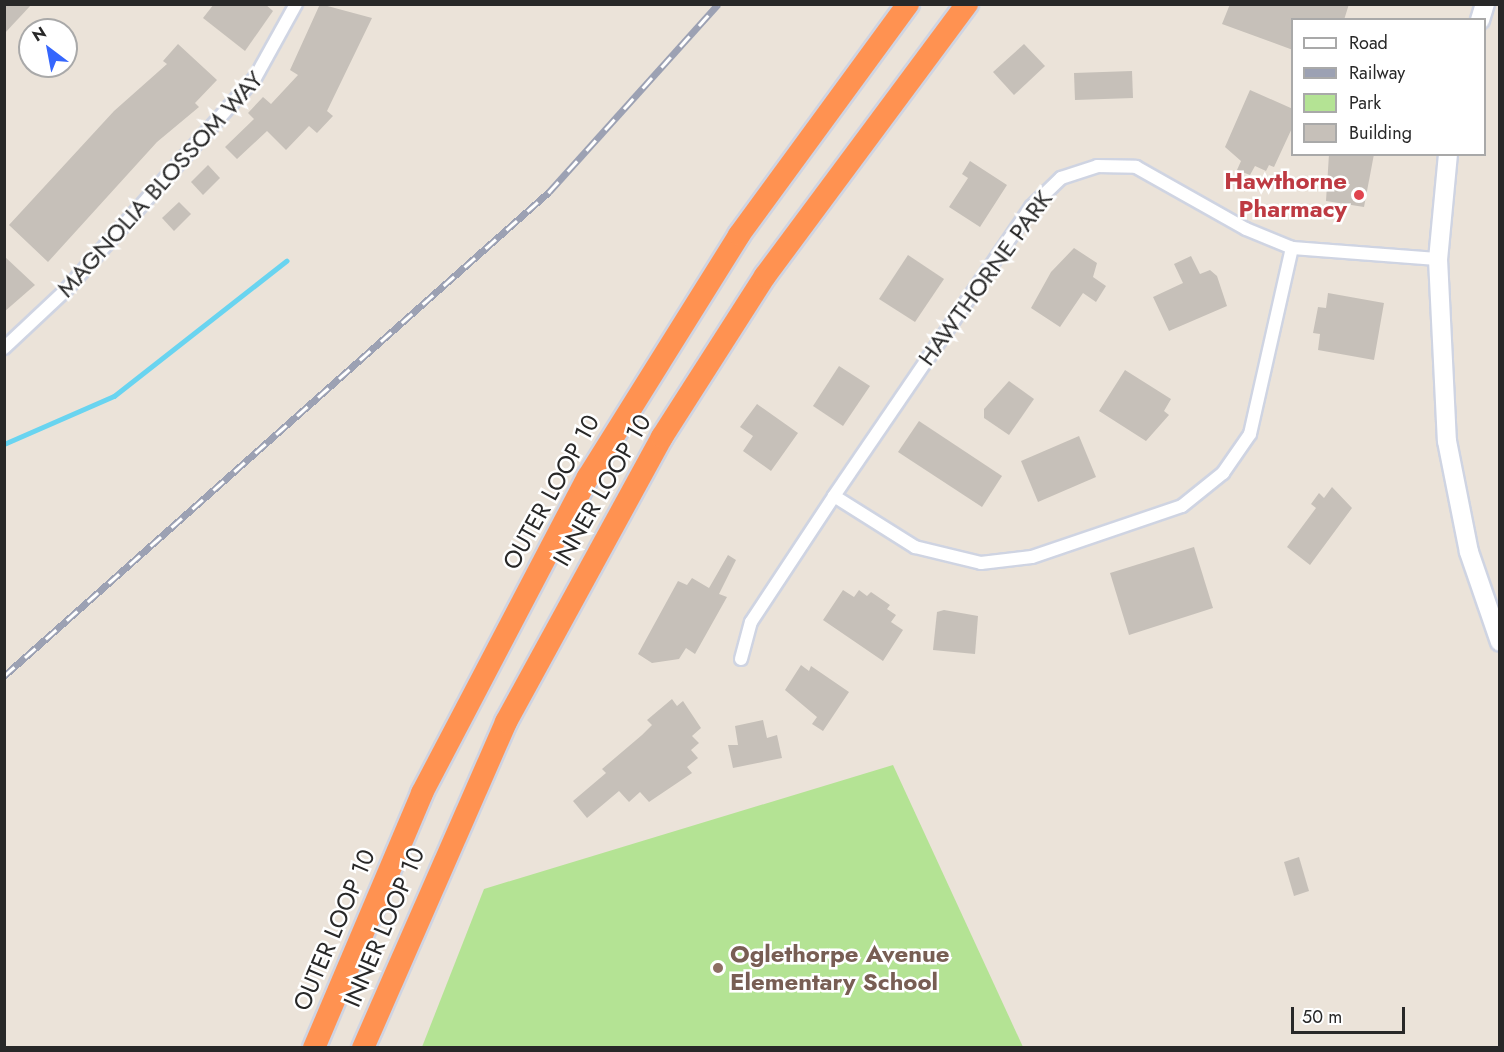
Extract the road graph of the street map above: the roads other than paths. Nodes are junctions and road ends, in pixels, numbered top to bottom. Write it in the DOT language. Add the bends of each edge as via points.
graph roads {
  1 [pos="296,4"];
  2 [pos="908,4"];
  3 [pos="967,4"];
  4 [pos="1448,156"];
  5 [pos="1292,248"];
  6 [pos="1438,259"];
  7 [pos="4,348"];
  8 [pos="834,496"];
  9 [pos="1500,642"];
  10 [pos="741,659"];
  11 [pos="314,1047"];
  12 [pos="363,1047"];
  1 -- 7 [label="street, MAGNOLIA BLOSSOM WAY" via="255,78 65,291"];
  2 -- 11 [label="highway, OUTER LOOP 10" via="740,235 588,477 422,793"];
  3 -- 12 [label="highway, INNER LOOP 10" via="765,276 662,437 506,722"];
  4 -- 6 [label="main road"];
  5 -- 6 [label="street, HAWTHORNE PARK"];
  5 -- 8 [label="street, HAWTHORNE PARK" via="1246,229 1136,167 1097,166 1061,178 1030,207"];
  5 -- 8 [label="street" via="1250,434 1223,473 1182,506 1032,557 981,563 915,547"];
  6 -- 9 [label="main road" via="1447,441 1469,552"];
  8 -- 10 [label="street, HAWTHORNE PARK" via="751,622"];
}
